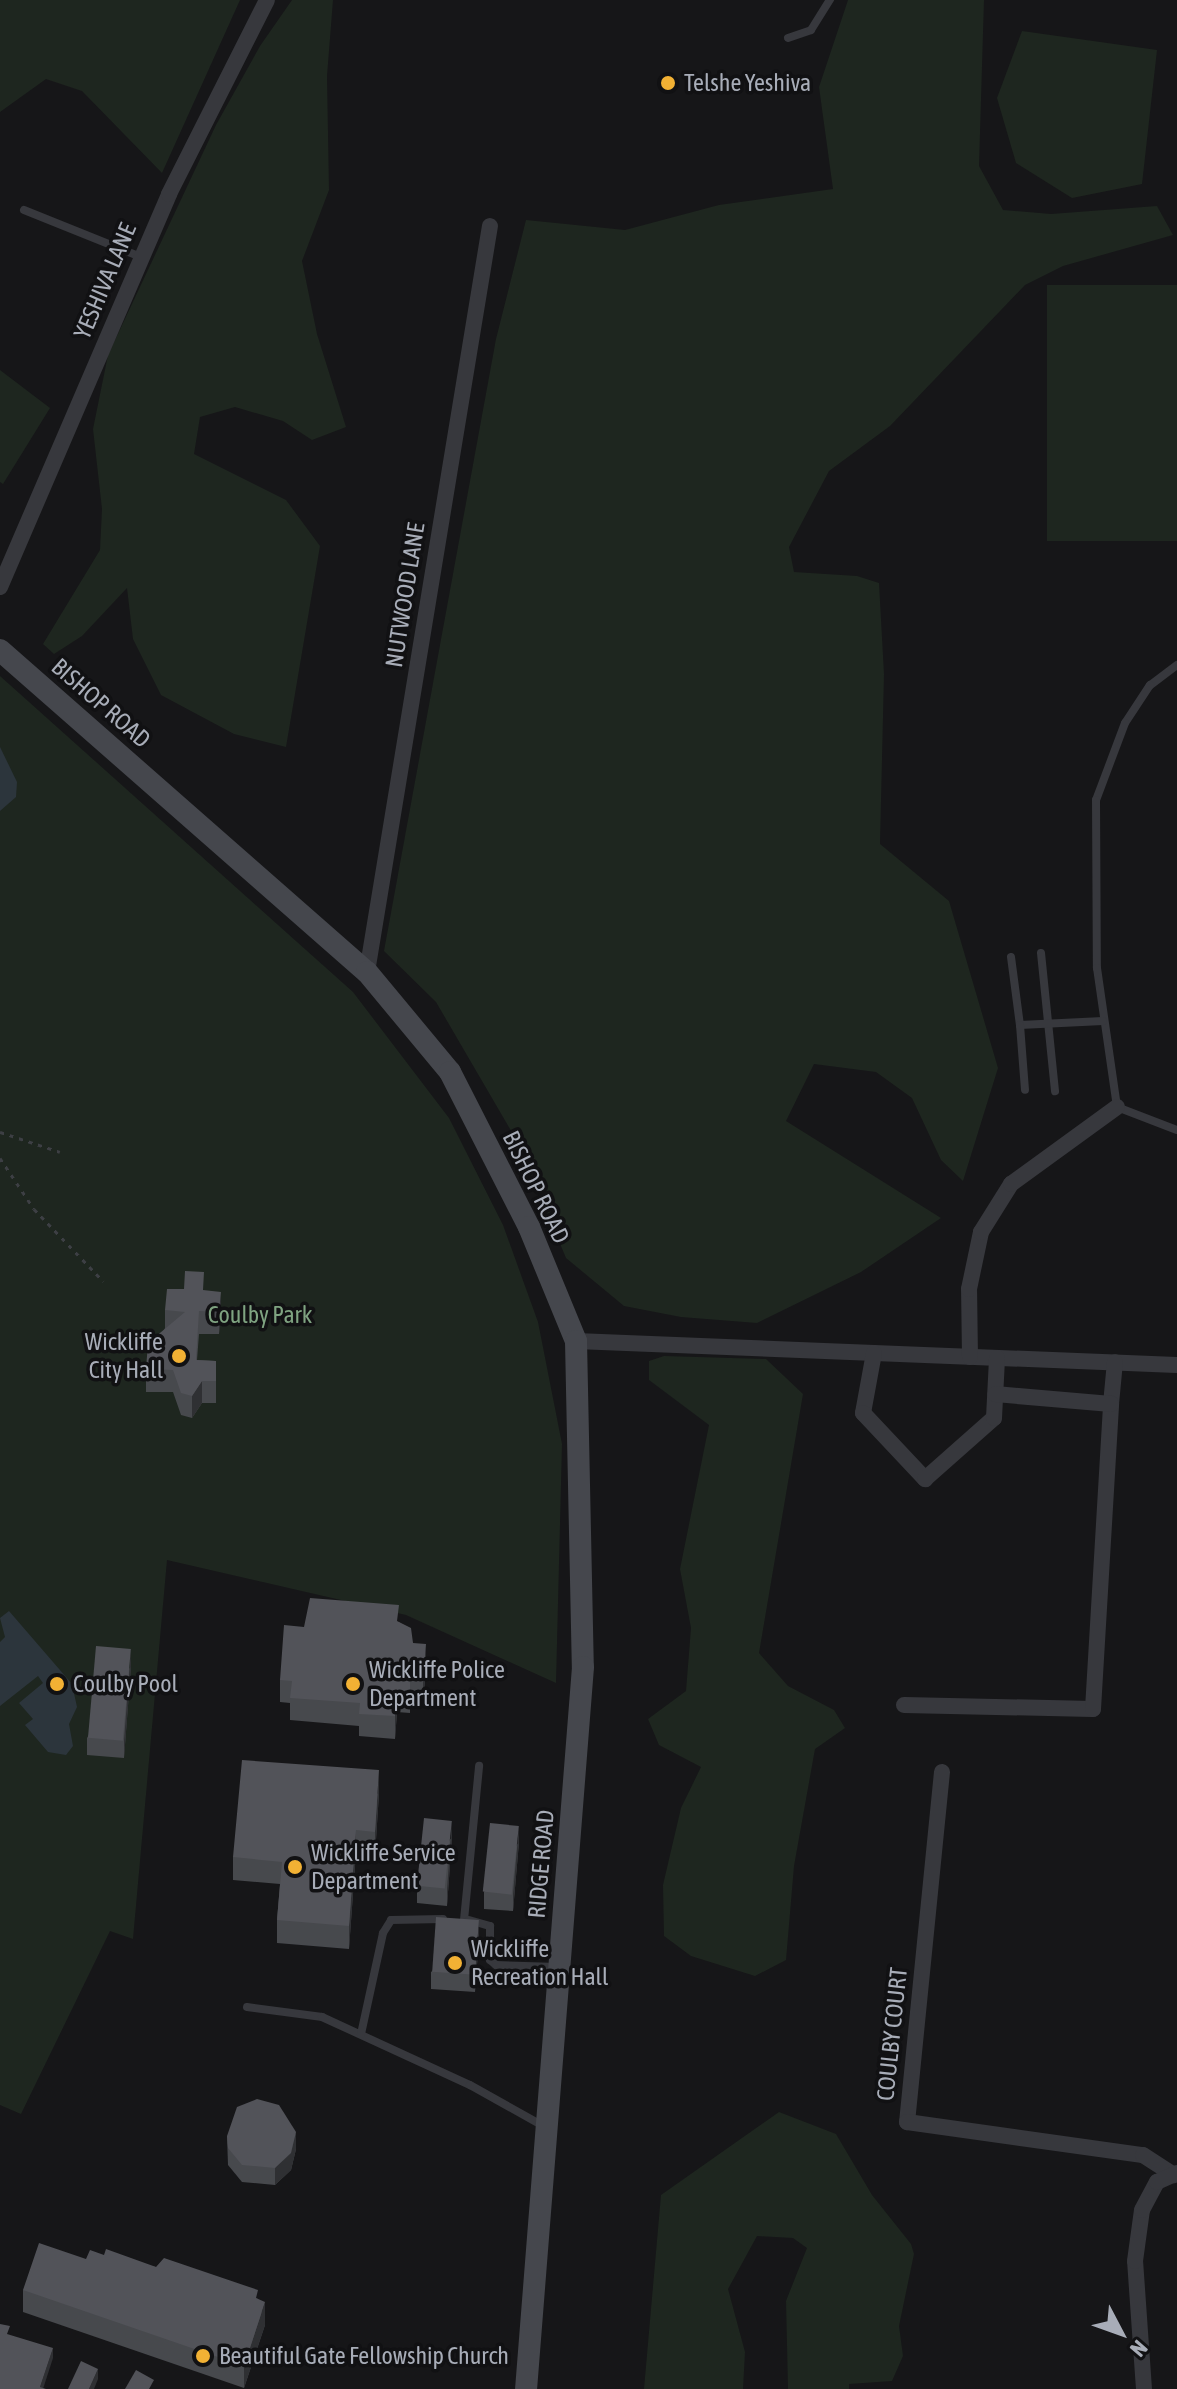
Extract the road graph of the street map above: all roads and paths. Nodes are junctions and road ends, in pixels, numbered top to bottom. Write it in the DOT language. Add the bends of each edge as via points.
graph roads {
  1 [pos="267,0"];
  2 [pos="830,0"];
  3 [pos="788,38"];
  4 [pos="24,210"];
  5 [pos="490,226"];
  6 [pos="141,257"];
  7 [pos="0,587"];
  8 [pos="0,650"];
  9 [pos="1177,665"];
  10 [pos="1041,953"];
  11 [pos="1011,957"];
  12 [pos="367,972"];
  13 [pos="1103,1021"];
  14 [pos="1049,1024"];
  15 [pos="1020,1025"];
  16 [pos="1025,1090"];
  17 [pos="1055,1091"];
  18 [pos="1117,1107"];
  19 [pos="1177,1130"];
  20 [pos="0,1132"];
  21 [pos="60,1152"];
  22 [pos="0,1158"];
  23 [pos="103,1281"];
  24 [pos="576,1341"];
  25 [pos="874,1353"];
  26 [pos="970,1357"];
  27 [pos="997,1358"];
  28 [pos="1115,1362"];
  29 [pos="1177,1365"];
  30 [pos="995,1394"];
  31 [pos="1111,1404"];
  32 [pos="904,1705"];
  33 [pos="479,1766"];
  34 [pos="942,1772"];
  35 [pos="464,1920"];
  36 [pos="558,1967"];
  37 [pos="247,2007"];
  38 [pos="361,2034"];
  39 [pos="545,2128"];
  40 [pos="1176,2174"];
  41 [pos="526,2389"];
  42 [pos="1144,2389"];
  1 -- 6 [label="street, YESHIVA LANE"];
  2 -- 3 [label="lane" via="811,30"];
  4 -- 6 [label="lane"];
  5 -- 12 [label="street, NUTWOOD LANE"];
  6 -- 7 [label="street, YESHIVA LANE"];
  8 -- 12 [label="main road, BISHOP ROAD"];
  9 -- 13 [label="lane" via="1150,685 1125,723 1096,800 1097,968"];
  10 -- 14 [label="lane"];
  11 -- 15 [label="lane"];
  12 -- 24 [label="main road, BISHOP ROAD" via="450,1072 529,1227"];
  13 -- 14 [label="lane"];
  13 -- 18 [label="lane"];
  14 -- 15 [label="lane"];
  14 -- 17 [label="lane"];
  15 -- 16 [label="lane"];
  18 -- 19 [label="lane"];
  18 -- 26 [label="street" via="1011,1184 981,1232 969,1289"];
  20 -- 21 [label="path"];
  22 -- 23 [label="path" via="34,1209"];
  24 -- 25 [label="street"];
  24 -- 36 [label="main road, RIDGE ROAD" via="583,1667"];
  25 -- 26 [label="street"];
  25 -- 30 [label="street" via="863,1413 925,1479 994,1418"];
  26 -- 27 [label="street"];
  27 -- 28 [label="street"];
  27 -- 30 [label="street"];
  28 -- 29 [label="street"];
  28 -- 31 [label="street"];
  30 -- 31 [label="street"];
  31 -- 32 [label="street" via="1093,1709"];
  33 -- 35 [label="lane"];
  34 -- 40 [label="street, COULBY COURT" via="907,2122 1143,2155"];
  35 -- 36 [label="lane" via="490,1926 490,1960 496,1965"];
  35 -- 38 [label="lane" via="391,1920 383,1933"];
  36 -- 39 [label="main road, RIDGE ROAD"];
  37 -- 38 [label="lane" via="322,2017"];
  38 -- 39 [label="lane" via="470,2085"];
  39 -- 41 [label="main road, RIDGE ROAD"];
  40 -- 42 [label="street" via="1157,2182 1142,2210 1138,2235 1135,2261"];
}
